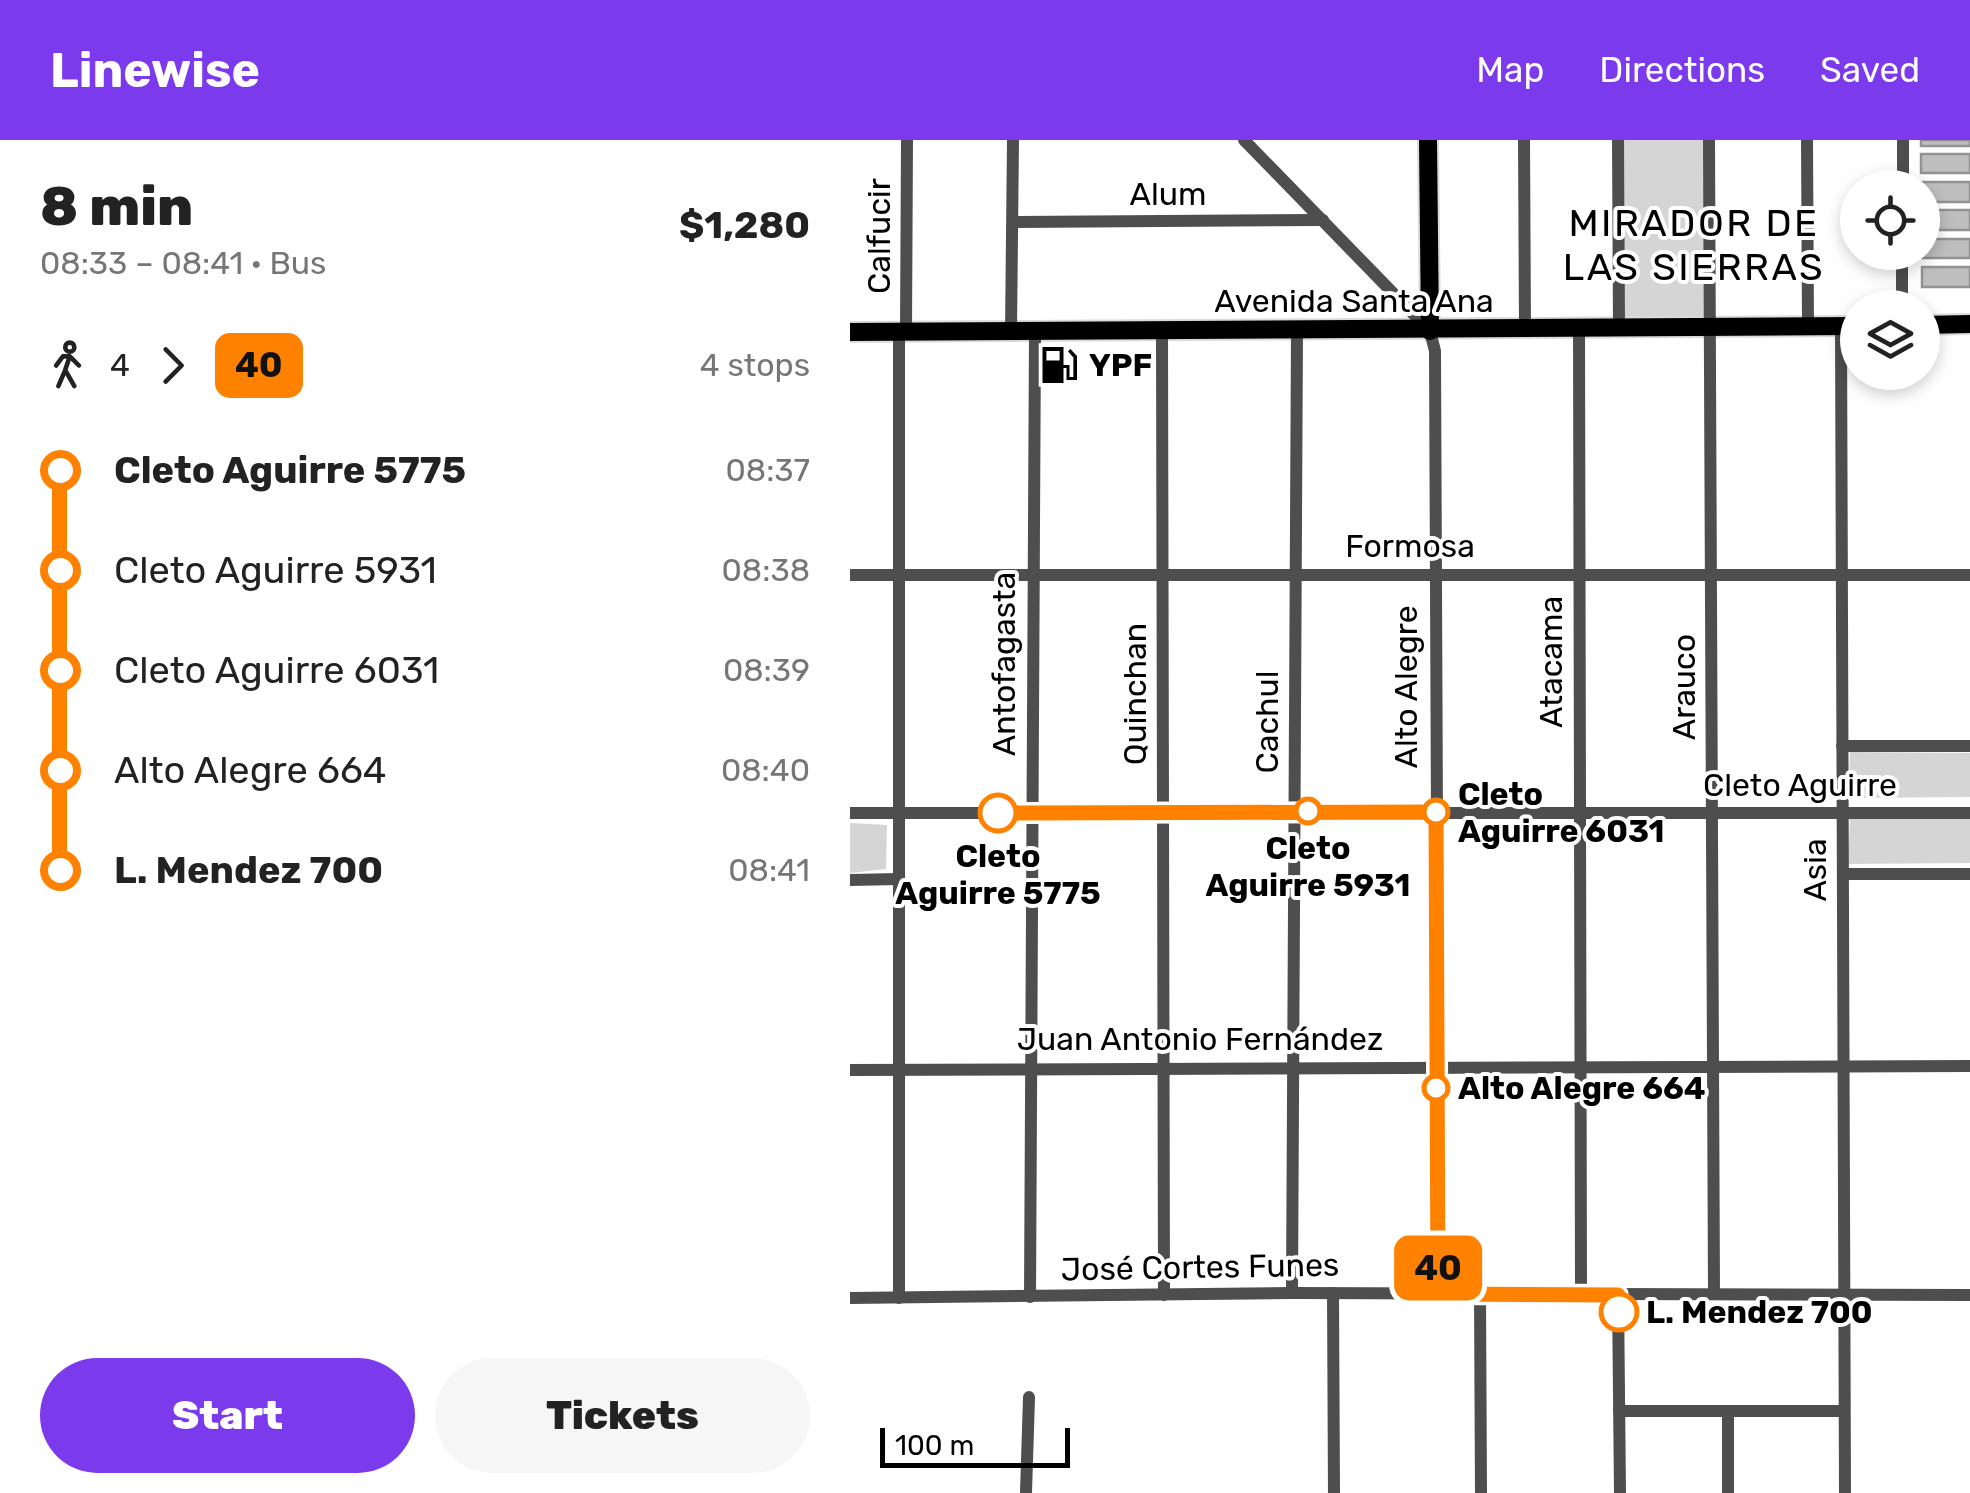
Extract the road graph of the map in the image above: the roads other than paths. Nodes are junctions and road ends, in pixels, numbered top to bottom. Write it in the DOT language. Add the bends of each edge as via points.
graph roads {
  1 [pos="907,140"];
  2 [pos="1013,140"];
  3 [pos="1244,140"];
  4 [pos="1428,140"];
  5 [pos="1524,140"];
  6 [pos="1618,140"];
  7 [pos="1709,140"];
  8 [pos="1807,140"];
  9 [pos="1903,140"];
  10 [pos="1903,170"];
  11 [pos="1323,220"];
  12 [pos="1013,222"];
  13 [pos="1970,324"];
  14 [pos="1940,325"];
  15 [pos="1710,326"];
  16 [pos="1808,326"];
  17 [pos="1840,326"];
  18 [pos="1619,328"];
  19 [pos="1578,329"];
  20 [pos="1297,330"];
  21 [pos="1430,330"];
  22 [pos="1525,330"];
  23 [pos="850,332"];
  24 [pos="902,332"];
  25 [pos="1012,332"];
  26 [pos="1035,332"];
  27 [pos="1162,332"];
  28 [pos="1847,390"];
  29 [pos="1578,573"];
  30 [pos="1032,574"];
  31 [pos="1162,574"];
  32 [pos="1295,574"];
  33 [pos="1436,574"];
  34 [pos="850,575"];
  35 [pos="898,575"];
  36 [pos="1970,575"];
  37 [pos="1710,576"];
  38 [pos="1841,576"];
  39 [pos="1842,746"];
  40 [pos="1970,746"];
  41 [pos="1163,811"];
  42 [pos="1295,811"];
  43 [pos="1436,812"];
  44 [pos="1579,812"];
  45 [pos="1712,812"];
  46 [pos="1842,812"];
  47 [pos="1970,812"];
  48 [pos="850,813"];
  49 [pos="899,813"];
  50 [pos="1032,813"];
  51 [pos="1843,874"];
  52 [pos="1970,874"];
  53 [pos="899,879"];
  54 [pos="850,880"];
  55 [pos="1164,1066"];
  56 [pos="1436,1066"];
  57 [pos="1579,1066"];
  58 [pos="1710,1066"];
  59 [pos="1844,1066"];
  60 [pos="1970,1066"];
  61 [pos="1296,1067"];
  62 [pos="1031,1068"];
  63 [pos="898,1069"];
  64 [pos="850,1070"];
  65 [pos="1292,1292"];
  66 [pos="1333,1293"];
  67 [pos="1438,1294"];
  68 [pos="1480,1294"];
  69 [pos="1581,1294"];
  70 [pos="1714,1294"];
  71 [pos="1164,1295"];
  72 [pos="1618,1295"];
  73 [pos="1845,1295"];
  74 [pos="1970,1295"];
  75 [pos="1030,1296"];
  76 [pos="850,1298"];
  77 [pos="900,1298"];
  78 [pos="1029,1397"];
  79 [pos="1619,1411"];
  80 [pos="1728,1411"];
  81 [pos="1844,1411"];
  82 [pos="1026,1493"];
  83 [pos="1334,1493"];
  84 [pos="1481,1493"];
  85 [pos="1620,1493"];
  86 [pos="1728,1493"];
  87 [pos="1845,1493"];
  1 -- 24 [label="street, Calfucir"];
  2 -- 12 [label="street"];
  3 -- 11 [label="street"];
  4 -- 21 [label="main road, Alto Alegre"];
  5 -- 22 [label="street"];
  6 -- 18 [label="street"];
  7 -- 15 [label="street, Arauco"];
  8 -- 16 [label="street"];
  9 -- 10 [label="street"];
  11 -- 12 [label="street, Alum"];
  11 -- 21 [label="street"];
  12 -- 25 [label="street"];
  13 -- 14 [label="main road"];
  15 -- 16 [label="main road, Avenida Santa Ana"];
  15 -- 18 [label="main road, Avenida Santa Ana"];
  15 -- 37 [label="street, Arauco"];
  16 -- 17 [label="main road, Avenida Santa Ana"];
  18 -- 19 [label="main road, Avenida Santa Ana"];
  19 -- 22 [label="main road, Avenida Santa Ana"];
  19 -- 29 [label="street, Atacama"];
  20 -- 21 [label="main road, Avenida Santa Ana"];
  20 -- 27 [label="main road, Avenida Santa Ana"];
  20 -- 32 [label="street, Cachul"];
  21 -- 22 [label="main road, Avenida Santa Ana"];
  21 -- 33 [label="street, Alto Alegre"];
  23 -- 24 [label="main road, Avenida Santa Ana"];
  24 -- 25 [label="main road, Avenida Santa Ana"];
  24 -- 35 [label="street, Calfucir"];
  25 -- 26 [label="main road, Avenida Santa Ana"];
  26 -- 27 [label="main road, Avenida Santa Ana"];
  26 -- 30 [label="street, Antofagasta"];
  27 -- 31 [label="street, Quinchan"];
  28 -- 38 [label="street, Asia"];
  29 -- 33 [label="street, Formosa"];
  29 -- 37 [label="street, Formosa"];
  29 -- 44 [label="street, Atacama"];
  30 -- 31 [label="street, Formosa"];
  30 -- 35 [label="street, Formosa"];
  30 -- 50 [label="street, Antofagasta"];
  31 -- 32 [label="street, Formosa"];
  31 -- 41 [label="street, Quinchan"];
  32 -- 33 [label="street, Formosa"];
  32 -- 42 [label="street, Cachul"];
  33 -- 43 [label="street, Alto Alegre"];
  34 -- 35 [label="street, Formosa"];
  35 -- 49 [label="street, Calfucir"];
  36 -- 38 [label="street, Formosa"];
  37 -- 38 [label="street, Formosa"];
  37 -- 45 [label="street, Arauco"];
  38 -- 39 [label="street, Asia"];
  39 -- 40 [label="street, Cleto Aguirre"];
  39 -- 46 [label="street, Asia"];
  41 -- 42 [label="street, Cleto Aguirre"];
  41 -- 50 [label="street, Cleto Aguirre"];
  41 -- 55 [label="street, Quinchan"];
  42 -- 43 [label="street, Cleto Aguirre"];
  42 -- 61 [label="street, Cachul"];
  43 -- 44 [label="street, Cleto Aguirre"];
  43 -- 56 [label="street, Alto Alegre"];
  44 -- 45 [label="street, Cleto Aguirre"];
  44 -- 57 [label="street, Atacama"];
  45 -- 46 [label="street, Cleto Aguirre"];
  45 -- 58 [label="street, Arauco"];
  46 -- 47 [label="street, Cleto Aguirre"];
  46 -- 51 [label="street, Asia"];
  48 -- 49 [label="street, Cleto Aguirre"];
  49 -- 50 [label="street, Cleto Aguirre"];
  49 -- 53 [label="street, Calfucir"];
  50 -- 62 [label="street, Antofagasta"];
  51 -- 52 [label="street"];
  51 -- 59 [label="street, Asia"];
  53 -- 54 [label="street"];
  53 -- 63 [label="street, Calfucir"];
  55 -- 61 [label="street, Juan Antonio Fernández"];
  55 -- 62 [label="street, Juan Antonio Fernández"];
  55 -- 71 [label="street, Quinchan"];
  56 -- 57 [label="street, Juan Antonio Fernández"];
  56 -- 61 [label="street, Juan Antonio Fernández"];
  56 -- 67 [label="street, Alto Alegre"];
  57 -- 58 [label="street, Juan Antonio Fernández"];
  57 -- 69 [label="street, Atacama"];
  58 -- 59 [label="street, Juan Antonio Fernández"];
  58 -- 70 [label="street, Arauco"];
  59 -- 60 [label="street, Juan Antonio Fernández"];
  59 -- 73 [label="street, Asia"];
  61 -- 65 [label="street, Cachul"];
  62 -- 63 [label="street, Juan Antonio Fernández"];
  62 -- 75 [label="street, Antofagasta"];
  63 -- 64 [label="street, Juan Antonio Fernández"];
  63 -- 77 [label="street, Calfucir"];
  65 -- 66 [label="street, José Cortes Funes"];
  65 -- 71 [label="street, José Cortes Funes"];
  66 -- 67 [label="street, José Cortes Funes"];
  66 -- 83 [label="street"];
  67 -- 68 [label="street, José Cortes Funes"];
  68 -- 69 [label="street, José Cortes Funes"];
  68 -- 84 [label="street"];
  69 -- 72 [label="street, José Cortes Funes"];
  70 -- 72 [label="street, José Cortes Funes"];
  70 -- 73 [label="street, José Cortes Funes"];
  71 -- 75 [label="street, José Cortes Funes"];
  72 -- 79 [label="street"];
  73 -- 74 [label="street, José Cortes Funes"];
  73 -- 81 [label="street, Asia"];
  75 -- 77 [label="street, José Cortes Funes"];
  76 -- 77 [label="street, José Cortes Funes"];
  78 -- 82 [label="street"];
  79 -- 80 [label="street"];
  79 -- 85 [label="street"];
  80 -- 81 [label="street"];
  80 -- 86 [label="street"];
  81 -- 87 [label="street, Asia"];
}
